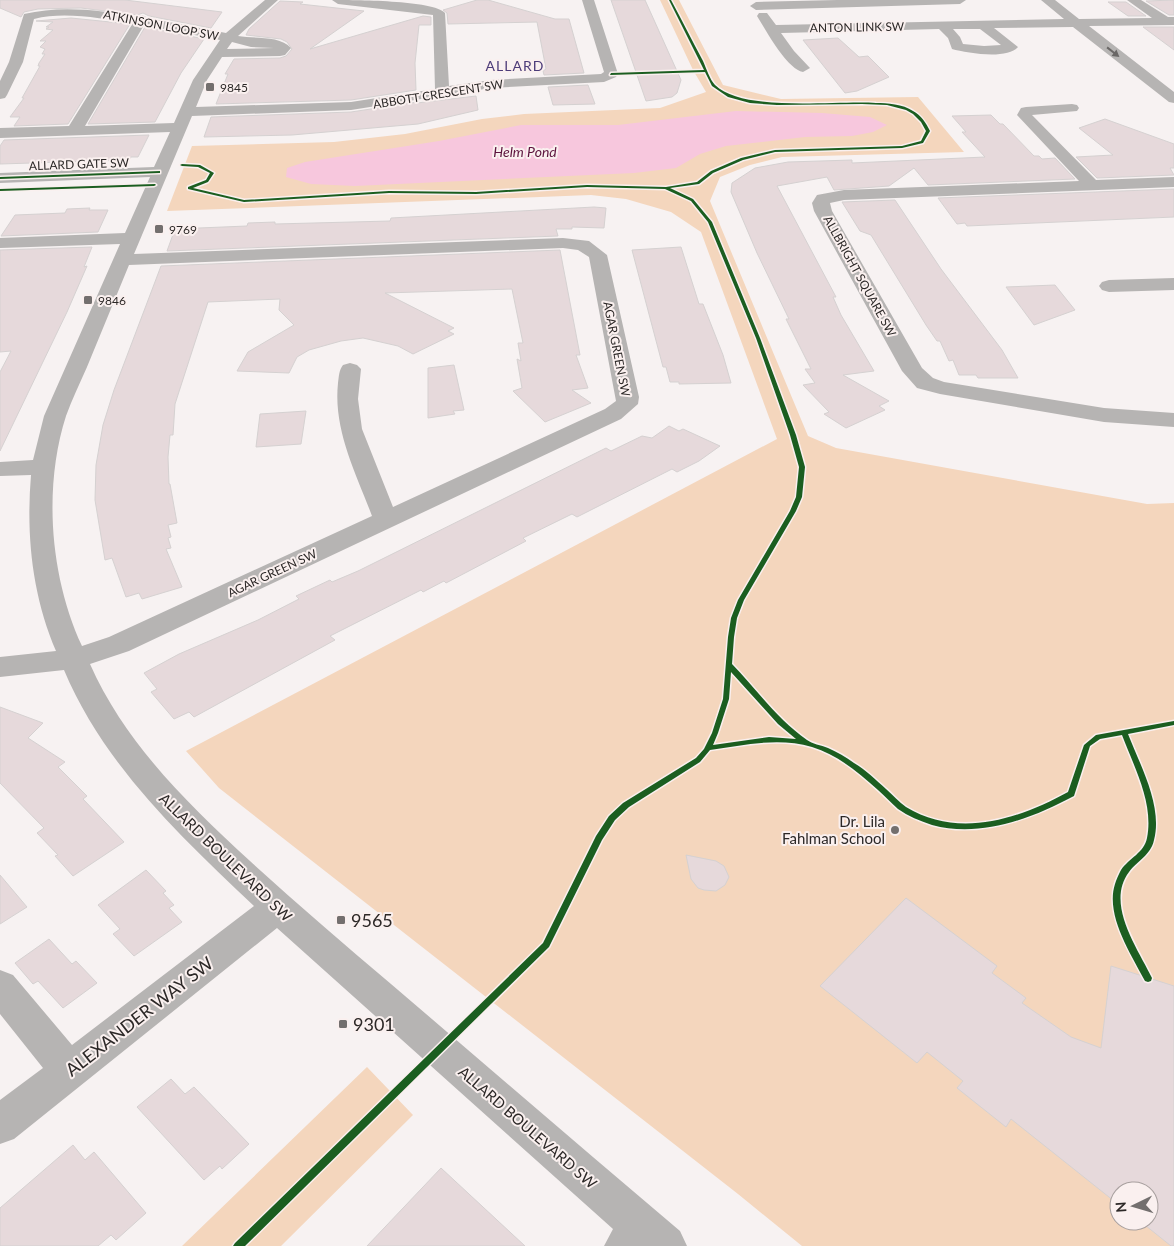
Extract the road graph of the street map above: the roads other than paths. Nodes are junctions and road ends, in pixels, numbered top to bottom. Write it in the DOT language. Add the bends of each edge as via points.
graph roads {
  1 [pos="272,0"];
  2 [pos="338,0"];
  3 [pos="588,0"];
  4 [pos="960,0"];
  5 [pos="1047,0"];
  6 [pos="1058,0"];
  7 [pos="1134,0"];
  8 [pos="754,3"];
  9 [pos="975,6"];
  10 [pos="142,19"];
  11 [pos="1170,21"];
  12 [pos="1092,23"];
  13 [pos="1077,24"];
  14 [pos="943,26"];
  15 [pos="984,26"];
  16 [pos="998,26"];
  17 [pos="771,29"];
  18 [pos="228,38"];
  19 [pos="217,53"];
  20 [pos="803,68"];
  21 [pos="1174,85"];
  22 [pos="442,91"];
  23 [pos="0,95"];
  24 [pos="1174,99"];
  25 [pos="1072,108"];
  26 [pos="186,112"];
  27 [pos="179,128"];
  28 [pos="74,131"];
  29 [pos="0,133"];
  30 [pos="0,178"];
  31 [pos="156,179"];
  32 [pos="1174,182"];
  33 [pos="1092,185"];
  34 [pos="0,190"];
  35 [pos="6,243"];
  36 [pos="126,249"];
  37 [pos="0,262"];
  38 [pos="1174,284"];
  39 [pos="1109,286"];
  40 [pos="350,369"];
  41 [pos="1174,420"];
  42 [pos="43,467"];
  43 [pos="0,469"];
  44 [pos="386,520"];
  45 [pos="73,659"];
  46 [pos="0,667"];
  47 [pos="277,908"];
  48 [pos="0,986"];
  49 [pos="69,1071"];
  50 [pos="0,1125"];
  51 [pos="644,1239"];
  1 -- 18 [label="street, ALLARD BOULEVARD SW"];
  2 -- 22 [label="street" via="439,13"];
  3 -- 22 [label="street, ABBOTT CRESCENT SW" via="611,69 609,75 597,79 507,83"];
  4 -- 8 [label="street"];
  5 -- 13 [label="street"];
  6 -- 12 [label="street"];
  7 -- 11 [label="street"];
  8 -- 17 [label="street"];
  9 -- 16 [label="street"];
  10 -- 18 [label="street, ATKINSON LOOP SW"];
  10 -- 23 [label="street, ATKINSON LOOP SW" via="48,10 31,14 16,62"];
  10 -- 28 [label="street"];
  11 -- 12 [label="street, ANTON LINK SW"];
  12 -- 13 [label="street, ANTON LINK SW"];
  12 -- 21 [label="street"];
  13 -- 16 [label="street, ANTON LINK SW"];
  13 -- 24 [label="street, one-way"];
  14 -- 15 [label="street, ANTON LINK SW"];
  14 -- 15 [label="street" via="962,48 1011,47"];
  14 -- 17 [label="street, ANTON LINK SW"];
  15 -- 16 [label="street, ANTON LINK SW"];
  17 -- 20 [label="street" via="788,54"];
  18 -- 19 [label="street, ALLARD BOULEVARD SW"];
  18 -- 19 [label="street, ATKINSON LOOP SW" via="284,48 276,53"];
  19 -- 26 [label="street, ALLARD BOULEVARD SW"];
  22 -- 26 [label="street, ABBOTT CRESCENT SW" via="351,106"];
  25 -- 33 [label="street" via="1030,110 1024,115"];
  26 -- 27 [label="street, ALLARD BOULEVARD SW"];
  27 -- 28 [label="street"];
  27 -- 31 [label="street, ALLARD BOULEVARD SW"];
  28 -- 29 [label="street"];
  30 -- 31 [label="street, ALLARD GATE SW"];
  31 -- 34 [label="street, ALLARD GATE SW"];
  31 -- 36 [label="street, ALLARD BOULEVARD SW"];
  32 -- 33 [label="street, ALLBRIGHT SQUARE SW"];
  33 -- 41 [label="street, ALLBRIGHT SQUARE SW" via="844,194 823,199 821,203 913,371 925,383 1104,415"];
  35 -- 36 [label="street"];
  35 -- 37 [label="street"];
  36 -- 42 [label="street, ALLARD BOULEVARD SW" via="62,398"];
  36 -- 44 [label="street, AGAR GREEN SW" via="563,243 583,245 598,255 627,404 613,414"];
  38 -- 39 [label="street"];
  40 -- 44 [label="street" via="347,399 351,429"];
  42 -- 43 [label="street"];
  42 -- 45 [label="street, ALLARD BOULEVARD SW" via="39,519 45,573"];
  44 -- 45 [label="street, AGAR GREEN SW" via="119,644"];
  45 -- 46 [label="street"];
  45 -- 47 [label="street, ALLARD BOULEVARD SW" via="105,719 154,787"];
  47 -- 49 [label="street, ALEXANDER WAY SW"];
  47 -- 51 [label="street, ALLARD BOULEVARD SW"];
  48 -- 49 [label="street"];
  49 -- 50 [label="street, ALEXANDER WAY SW"];
}
